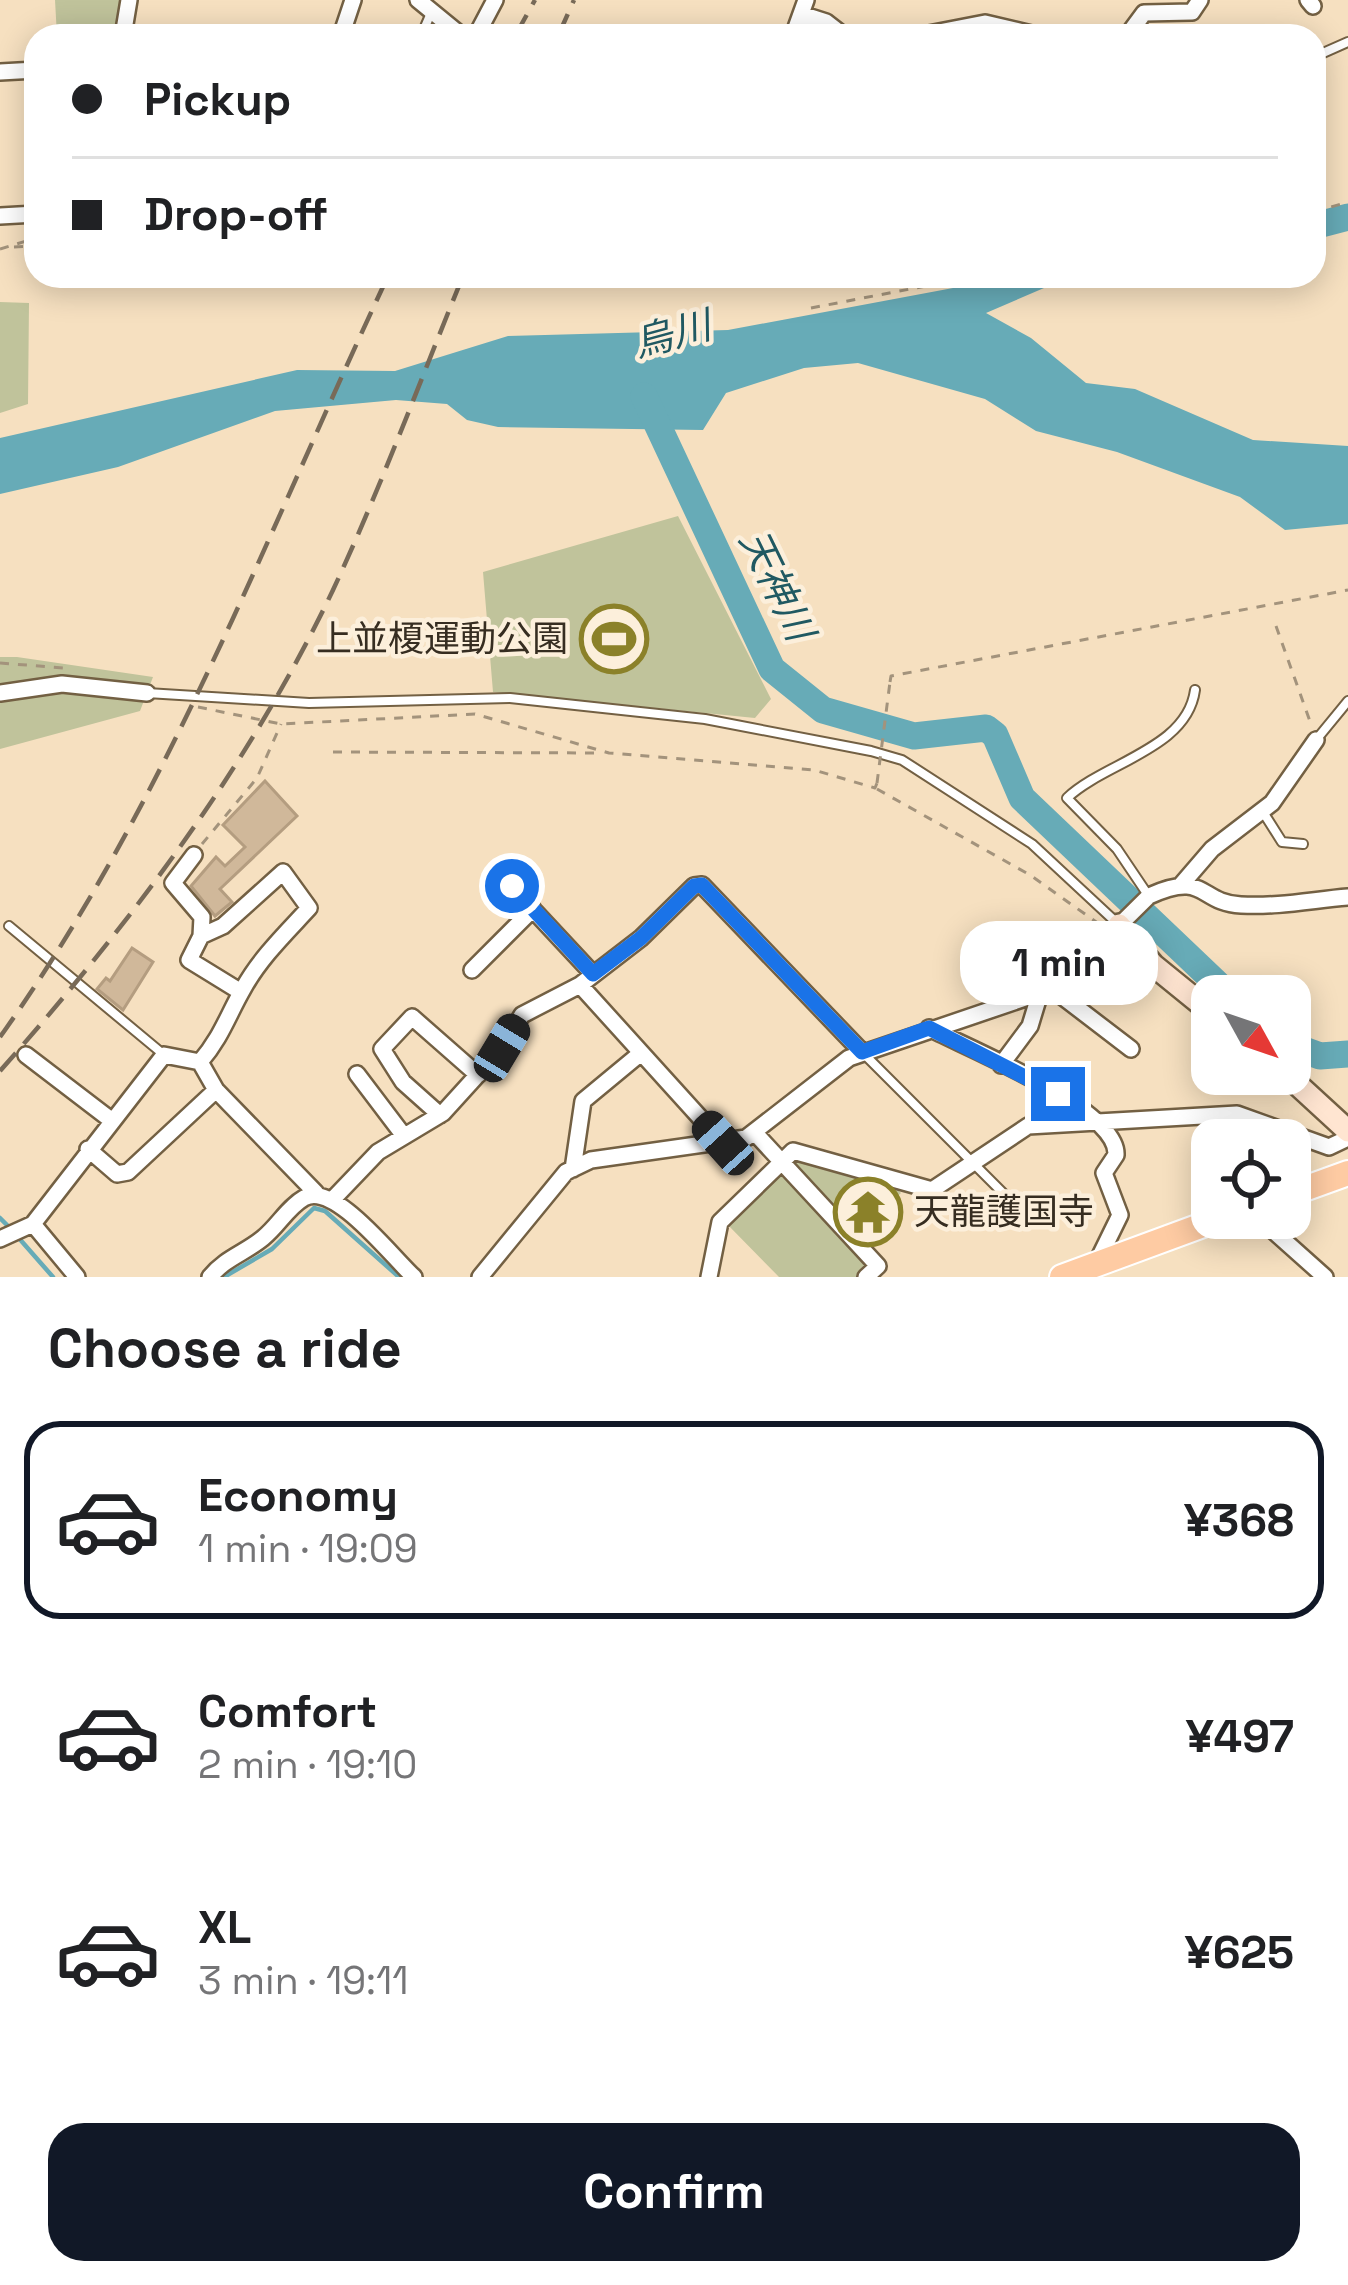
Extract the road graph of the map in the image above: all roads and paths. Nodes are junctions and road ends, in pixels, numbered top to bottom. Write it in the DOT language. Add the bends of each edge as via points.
graph roads {
  1 [pos="418,0"];
  2 [pos="1200,0"];
  3 [pos="432,11"];
  4 [pos="426,24"];
  5 [pos="448,24"];
  6 [pos="1136,24"];
  7 [pos="915,288"];
  8 [pos="811,308"];
  9 [pos="1348,590"];
  10 [pos="1276,626"];
  11 [pos="1195,690"];
  12 [pos="0,693"];
  13 [pos="147,693"];
  14 [pos="178,695"];
  15 [pos="1348,701"];
  16 [pos="280,724"];
  17 [pos="1316,740"];
  18 [pos="333,752"];
  19 [pos="609,753"];
  20 [pos="876,786"];
  21 [pos="1263,812"];
  22 [pos="1304,844"];
  23 [pos="194,855"];
  24 [pos="1181,885"];
  25 [pos="512,886"];
  26 [pos="1348,897"];
  27 [pos="1146,899"];
  28 [pos="533,909"];
  29 [pos="1117,924"];
  30 [pos="9,926"];
  31 [pos="201,936"];
  32 [pos="472,970"];
  33 [pos="586,980"];
  34 [pos="1045,990"];
  35 [pos="241,992"];
  36 [pos="1191,996"];
  37 [pos="929,1028"];
  38 [pos="1132,1049"];
  39 [pos="862,1052"];
  40 [pos="641,1053"];
  41 [pos="26,1055"];
  42 [pos="164,1055"];
  43 [pos="200,1062"];
  44 [pos="1001,1065"];
  45 [pos="357,1074"];
  46 [pos="478,1075"];
  47 [pos="216,1090"];
  48 [pos="1308,1095"];
  49 [pos="440,1115"];
  50 [pos="111,1120"];
  51 [pos="1097,1120"];
  52 [pos="754,1132"];
  53 [pos="1348,1134"];
  54 [pos="404,1136"];
  55 [pos="723,1143"];
  56 [pos="88,1149"];
  57 [pos="782,1160"];
  58 [pos="974,1163"];
  59 [pos="573,1169"];
  60 [pos="1348,1173"];
  61 [pos="1311,1186"];
  62 [pos="316,1193"];
  63 [pos="334,1198"];
  64 [pos="1009,1199"];
  65 [pos="30,1225"];
  66 [pos="1191,1229"];
  67 [pos="3,1238"];
  68 [pos="1282,1239"];
  69 [pos="1097,1262"];
  70 [pos="77,1277"];
  71 [pos="210,1277"];
  72 [pos="414,1277"];
  73 [pos="480,1277"];
  74 [pos="709,1277"];
  75 [pos="866,1277"];
  76 [pos="1061,1277"];
  77 [pos="1325,1277"];
  1 -- 3 [label="street"];
  2 -- 6 [label="street" via="1192,12 1144,13"];
  3 -- 4 [label="lane"];
  3 -- 5 [label="street"];
  7 -- 8 [label="path"];
  9 -- 20 [label="path, bridge" via="891,676"];
  10 -- 17 [label="path"];
  11 -- 27 [label="lane" via="1173,729 1067,797 1117,849"];
  12 -- 13 [label="street" via="62,684"];
  13 -- 14 [label="lane"];
  14 -- 16 [label="path" via="206,711"];
  14 -- 29 [label="lane" via="309,704 510,698 705,719 871,751 902,760 1032,844"];
  15 -- 17 [label="lane"];
  16 -- 19 [label="path" via="475,714"];
  16 -- 23 [label="path" via="257,778"];
  17 -- 21 [label="street"];
  18 -- 19 [label="path"];
  19 -- 20 [label="path" via="814,770"];
  20 -- 29 [label="path"];
  21 -- 22 [label="lane" via="1282,842"];
  21 -- 24 [label="street" via="1211,849"];
  23 -- 31 [label="street" via="173,883 202,917"];
  24 -- 26 [label="street" via="1240,905"];
  24 -- 27 [label="street"];
  25 -- 28 [label="street"];
  27 -- 29 [label="street"];
  28 -- 32 [label="street"];
  28 -- 33 [label="street"];
  29 -- 34 [label="street"];
  29 -- 36 [label="street"];
  30 -- 42 [label="lane"];
  31 -- 35 [label="street" via="189,960"];
  31 -- 35 [label="street" via="224,926 283,872 309,908"];
  33 -- 39 [label="street" via="702,885"];
  33 -- 40 [label="street"];
  33 -- 46 [label="street" via="522,1015"];
  34 -- 37 [label="street"];
  34 -- 38 [label="street"];
  34 -- 44 [label="street"];
  35 -- 43 [label="street" via="223,1036"];
  37 -- 39 [label="street"];
  37 -- 44 [label="street"];
  39 -- 52 [label="street"];
  39 -- 58 [label="lane"];
  40 -- 55 [label="street"];
  40 -- 59 [label="street" via="583,1101"];
  41 -- 50 [label="street"];
  42 -- 43 [label="street"];
  42 -- 50 [label="street"];
  43 -- 47 [label="street"];
  44 -- 51 [label="street"];
  45 -- 54 [label="street"];
  46 -- 49 [label="street"];
  46 -- 49 [label="street" via="412,1017 382,1049 403,1082"];
  47 -- 56 [label="street" via="128,1172 117,1174"];
  47 -- 62 [label="street"];
  48 -- 53 [label="street"];
  49 -- 54 [label="street"];
  50 -- 56 [label="street"];
  51 -- 53 [label="street" via="1237,1114 1329,1147"];
  51 -- 58 [label="street" via="1028,1126"];
  51 -- 69 [label="street" via="1117,1146 1103,1173 1120,1215"];
  52 -- 55 [label="street"];
  52 -- 57 [label="street"];
  54 -- 63 [label="street"];
  55 -- 59 [label="street"];
  56 -- 65 [label="street"];
  57 -- 58 [label="street" via="793,1151 932,1190"];
  57 -- 74 [label="street" via="721,1222"];
  57 -- 75 [label="street" via="878,1266"];
  58 -- 64 [label="lane"];
  59 -- 73 [label="street"];
  60 -- 61 [label="main road"];
  62 -- 63 [label="street"];
  62 -- 71 [label="street"];
  63 -- 72 [label="street"];
  65 -- 67 [label="street"];
  65 -- 70 [label="street"];
  66 -- 69 [label="main road"];
  68 -- 77 [label="street"];
  69 -- 76 [label="main road"];
}
